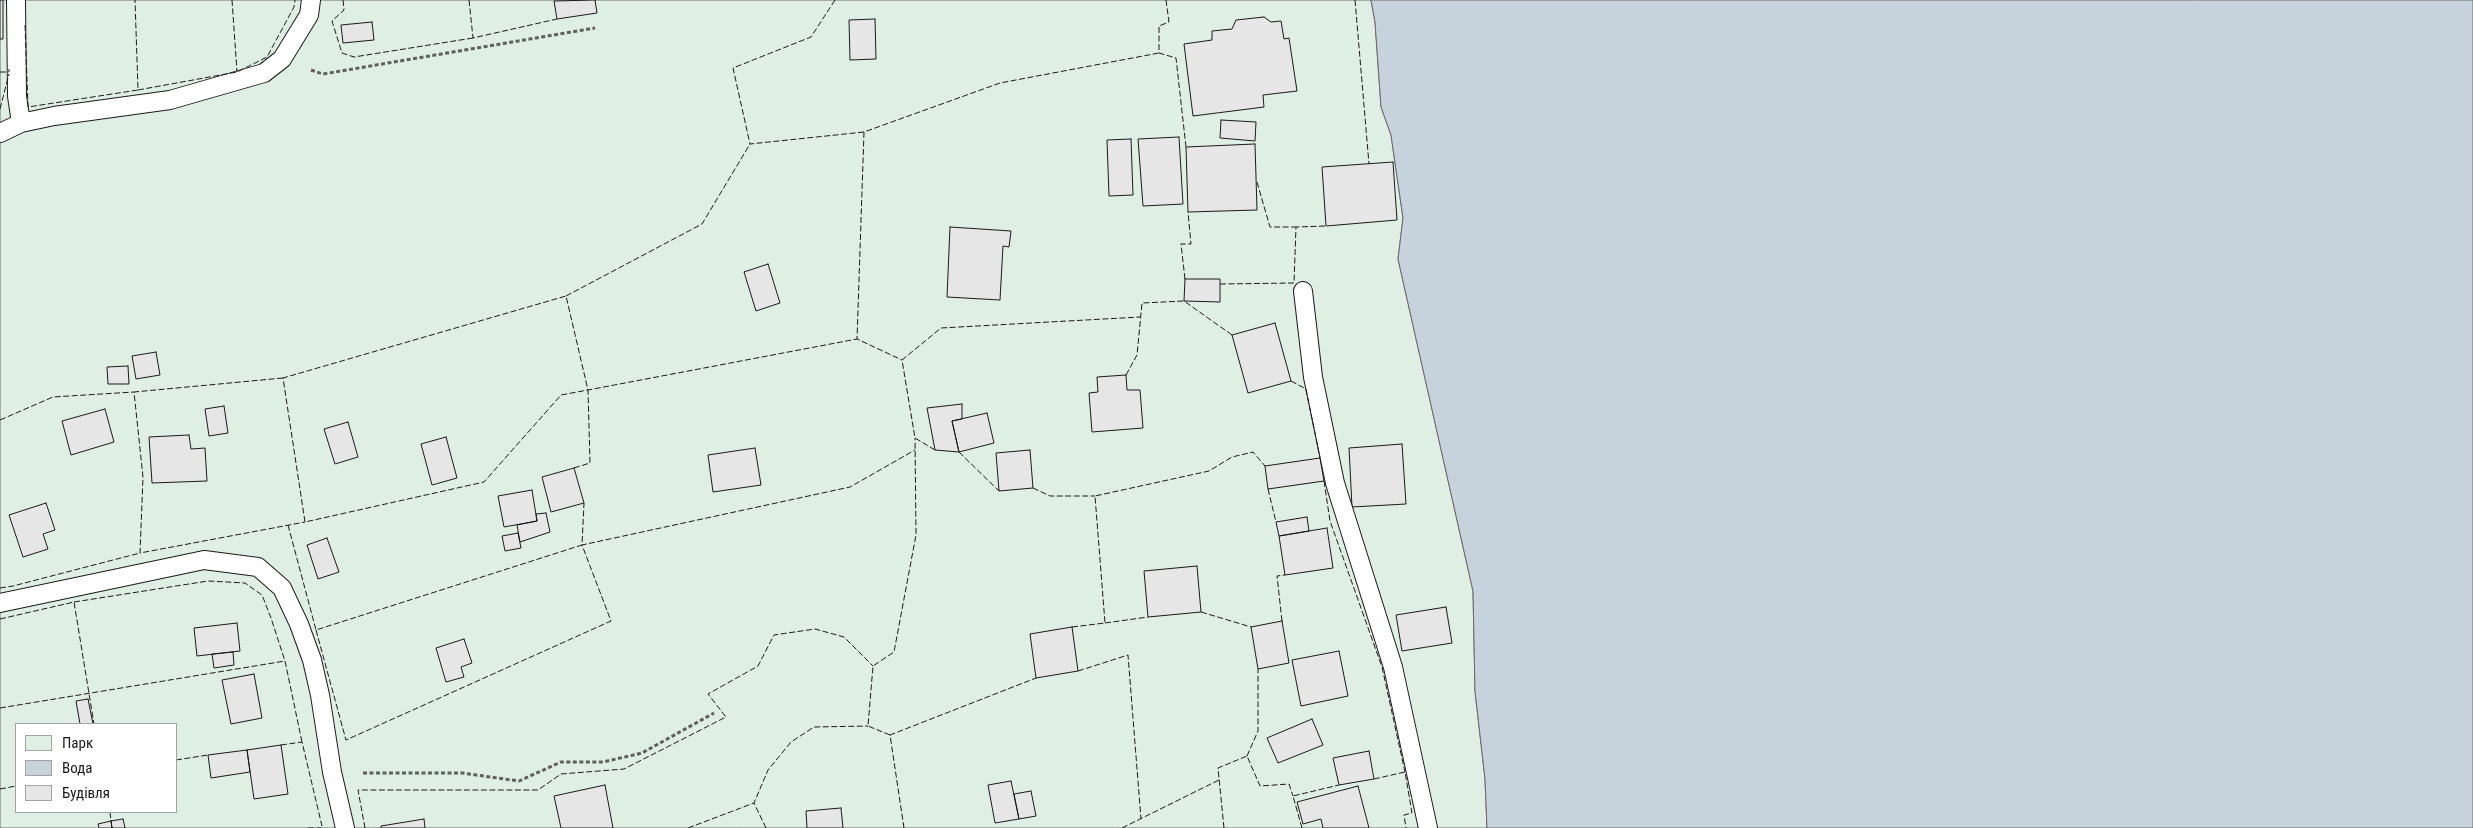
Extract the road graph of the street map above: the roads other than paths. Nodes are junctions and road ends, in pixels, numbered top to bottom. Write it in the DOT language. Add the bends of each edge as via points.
graph roads {
  1 [pos="16,0"];
  2 [pos="311,0"];
  3 [pos="21,123"];
  4 [pos="0,134"];
  5 [pos="1303,291"];
  6 [pos="0,603"];
  7 [pos="345,828"];
  8 [pos="1428,828"];
  1 -- 3 [label="lane" via="17,96"];
  2 -- 3 [label="lane" via="309,15 282,59 264,73 170,100"];
  3 -- 4 [label="lane"];
  5 -- 8 [label="lane" via="1313,377 1335,483 1393,667"];
  6 -- 7 [label="lane" via="204,560 258,567 282,588 299,624 320,695"];
}
